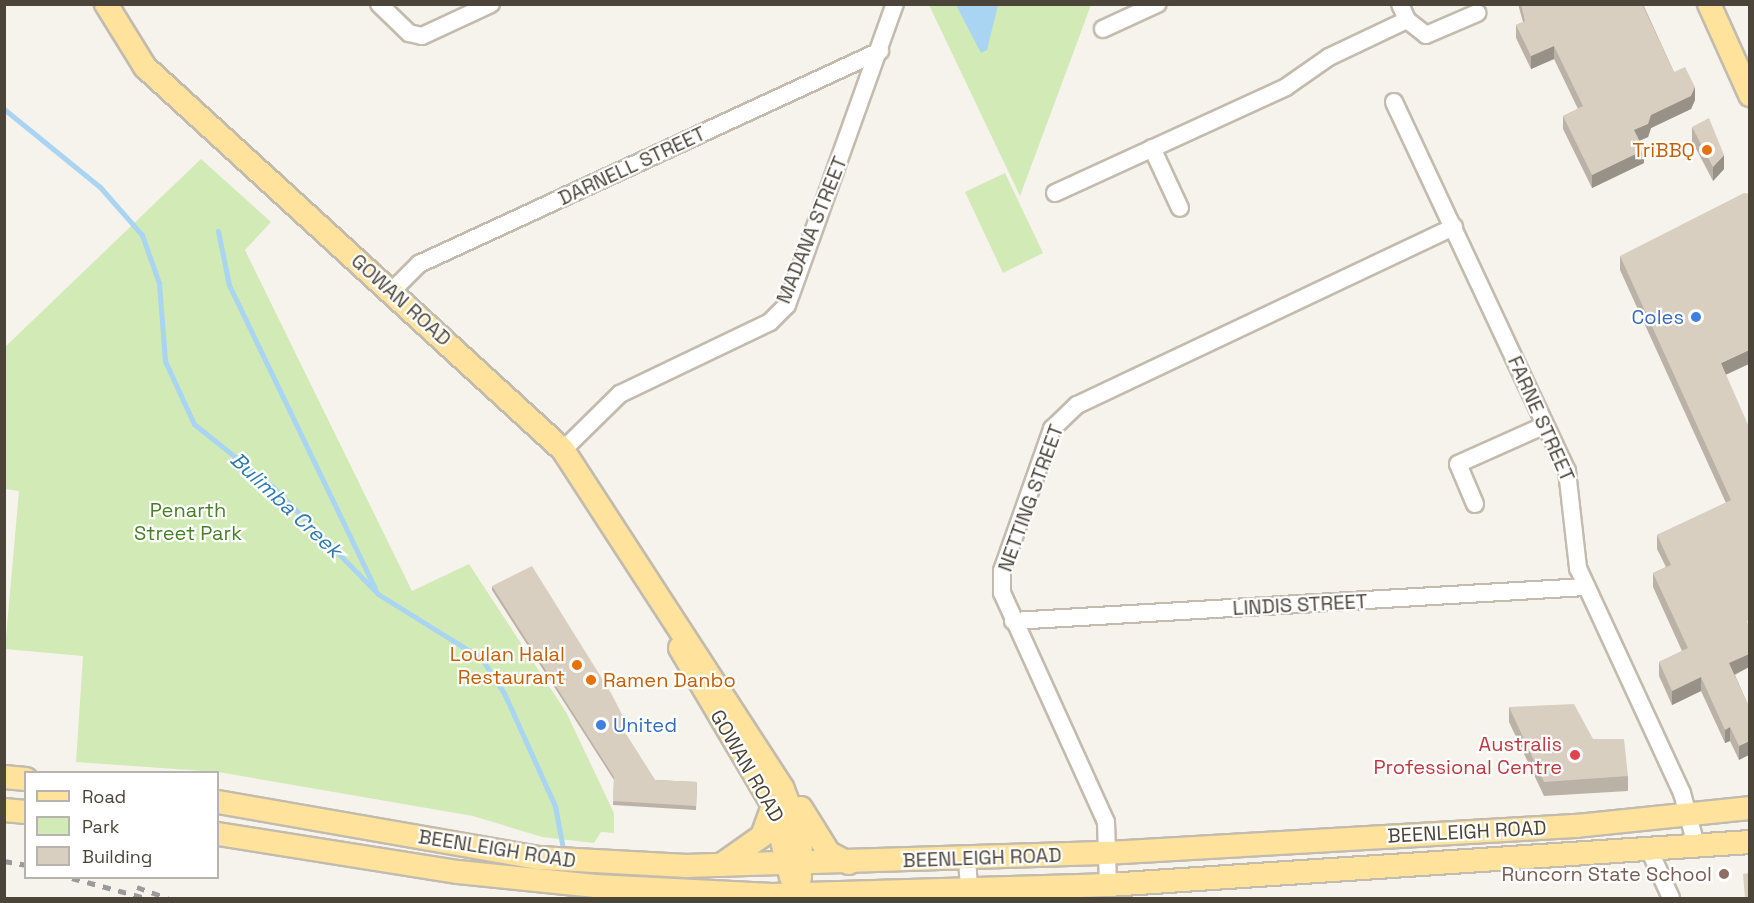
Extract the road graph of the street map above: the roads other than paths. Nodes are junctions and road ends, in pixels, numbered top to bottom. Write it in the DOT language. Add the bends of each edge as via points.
graph roads {
  1 [pos="106,4"];
  2 [pos="378,4"];
  3 [pos="491,4"];
  4 [pos="895,4"];
  5 [pos="1157,4"];
  6 [pos="1709,4"];
  7 [pos="1403,12"];
  8 [pos="1477,14"];
  9 [pos="1103,29"];
  10 [pos="880,51"];
  11 [pos="1749,95"];
  12 [pos="1394,102"];
  13 [pos="1152,148"];
  14 [pos="1055,193"];
  15 [pos="1180,208"];
  16 [pos="1454,228"];
  17 [pos="391,292"];
  18 [pos="1545,425"];
  19 [pos="563,450"];
  20 [pos="1475,504"];
  21 [pos="1586,587"];
  22 [pos="1013,621"];
  23 [pos="4,777"];
  24 [pos="24,779"];
  25 [pos="778,796"];
  26 [pos="219,802"];
  27 [pos="1749,808"];
  28 [pos="4,810"];
  29 [pos="24,812"];
  30 [pos="1690,814"];
  31 [pos="219,834"];
  32 [pos="1749,842"];
  33 [pos="1696,845"];
  34 [pos="1648,847"];
  35 [pos="1107,853"];
  36 [pos="967,859"];
  37 [pos="794,863"];
  38 [pos="850,863"];
  39 [pos="721,865"];
  40 [pos="1108,885"];
  41 [pos="797,894"];
  42 [pos="969,894"];
  43 [pos="1671,898"];
  1 -- 17 [label="main road, GOWAN ROAD" via="145,67"];
  2 -- 3 [label="street" via="409,33 422,36"];
  4 -- 10 [label="street, MADANA STREET"];
  5 -- 9 [label="street"];
  6 -- 11 [label="main road"];
  7 -- 8 [label="street" via="1426,35"];
  7 -- 13 [label="street" via="1286,87"];
  10 -- 17 [label="street, DARNELL STREET" via="419,264"];
  10 -- 19 [label="street, MADANA STREET" via="787,305 770,321 620,394"];
  12 -- 16 [label="street, FARNE STREET"];
  13 -- 14 [label="street"];
  13 -- 15 [label="street"];
  16 -- 18 [label="street, FARNE STREET"];
  16 -- 22 [label="street, NETTING STREET" via="1060,416 1002,571 1002,593"];
  17 -- 19 [label="main road, GOWAN ROAD"];
  18 -- 20 [label="street" via="1458,464"];
  18 -- 21 [label="street, FARNE STREET" via="1573,492 1578,568"];
  19 -- 25 [label="main road, GOWAN ROAD" via="669,618 696,649"];
  21 -- 22 [label="street, LINDIS STREET"];
  21 -- 30 [label="street, FARNE STREET"];
  22 -- 35 [label="street, NETTING STREET" via="1106,822"];
  23 -- 24 [label="main road"];
  25 -- 37 [label="main road, GOWAN ROAD" via="798,825"];
  25 -- 38 [label="main road" via="830,853"];
  25 -- 39 [label="main road" via="762,836"];
  26 -- 39 [label="main road, BEENLEIGH ROAD" via="539,858 596,864"];
  27 -- 30 [label="main road, BEENLEIGH ROAD"];
  28 -- 29 [label="main road"];
  30 -- 33 [label="street, FARNE STREET"];
  30 -- 35 [label="main road, BEENLEIGH ROAD" via="1576,826"];
  31 -- 41 [label="main road, BEENLEIGH ROAD" via="539,881"];
  32 -- 33 [label="main road, BEENLEIGH ROAD"];
  33 -- 34 [label="main road, BEENLEIGH ROAD"];
  34 -- 40 [label="main road, BEENLEIGH ROAD"];
  34 -- 43 [label="street"];
  35 -- 36 [label="main road, BEENLEIGH ROAD"];
  35 -- 40 [label="street, NETTING STREET"];
  36 -- 38 [label="main road, BEENLEIGH ROAD"];
  36 -- 42 [label="street"];
  37 -- 38 [label="main road, BEENLEIGH ROAD"];
  37 -- 39 [label="main road, BEENLEIGH ROAD"];
  37 -- 41 [label="main road, GOWAN ROAD"];
  40 -- 42 [label="main road, BEENLEIGH ROAD"];
  41 -- 42 [label="main road, BEENLEIGH ROAD"];
}
